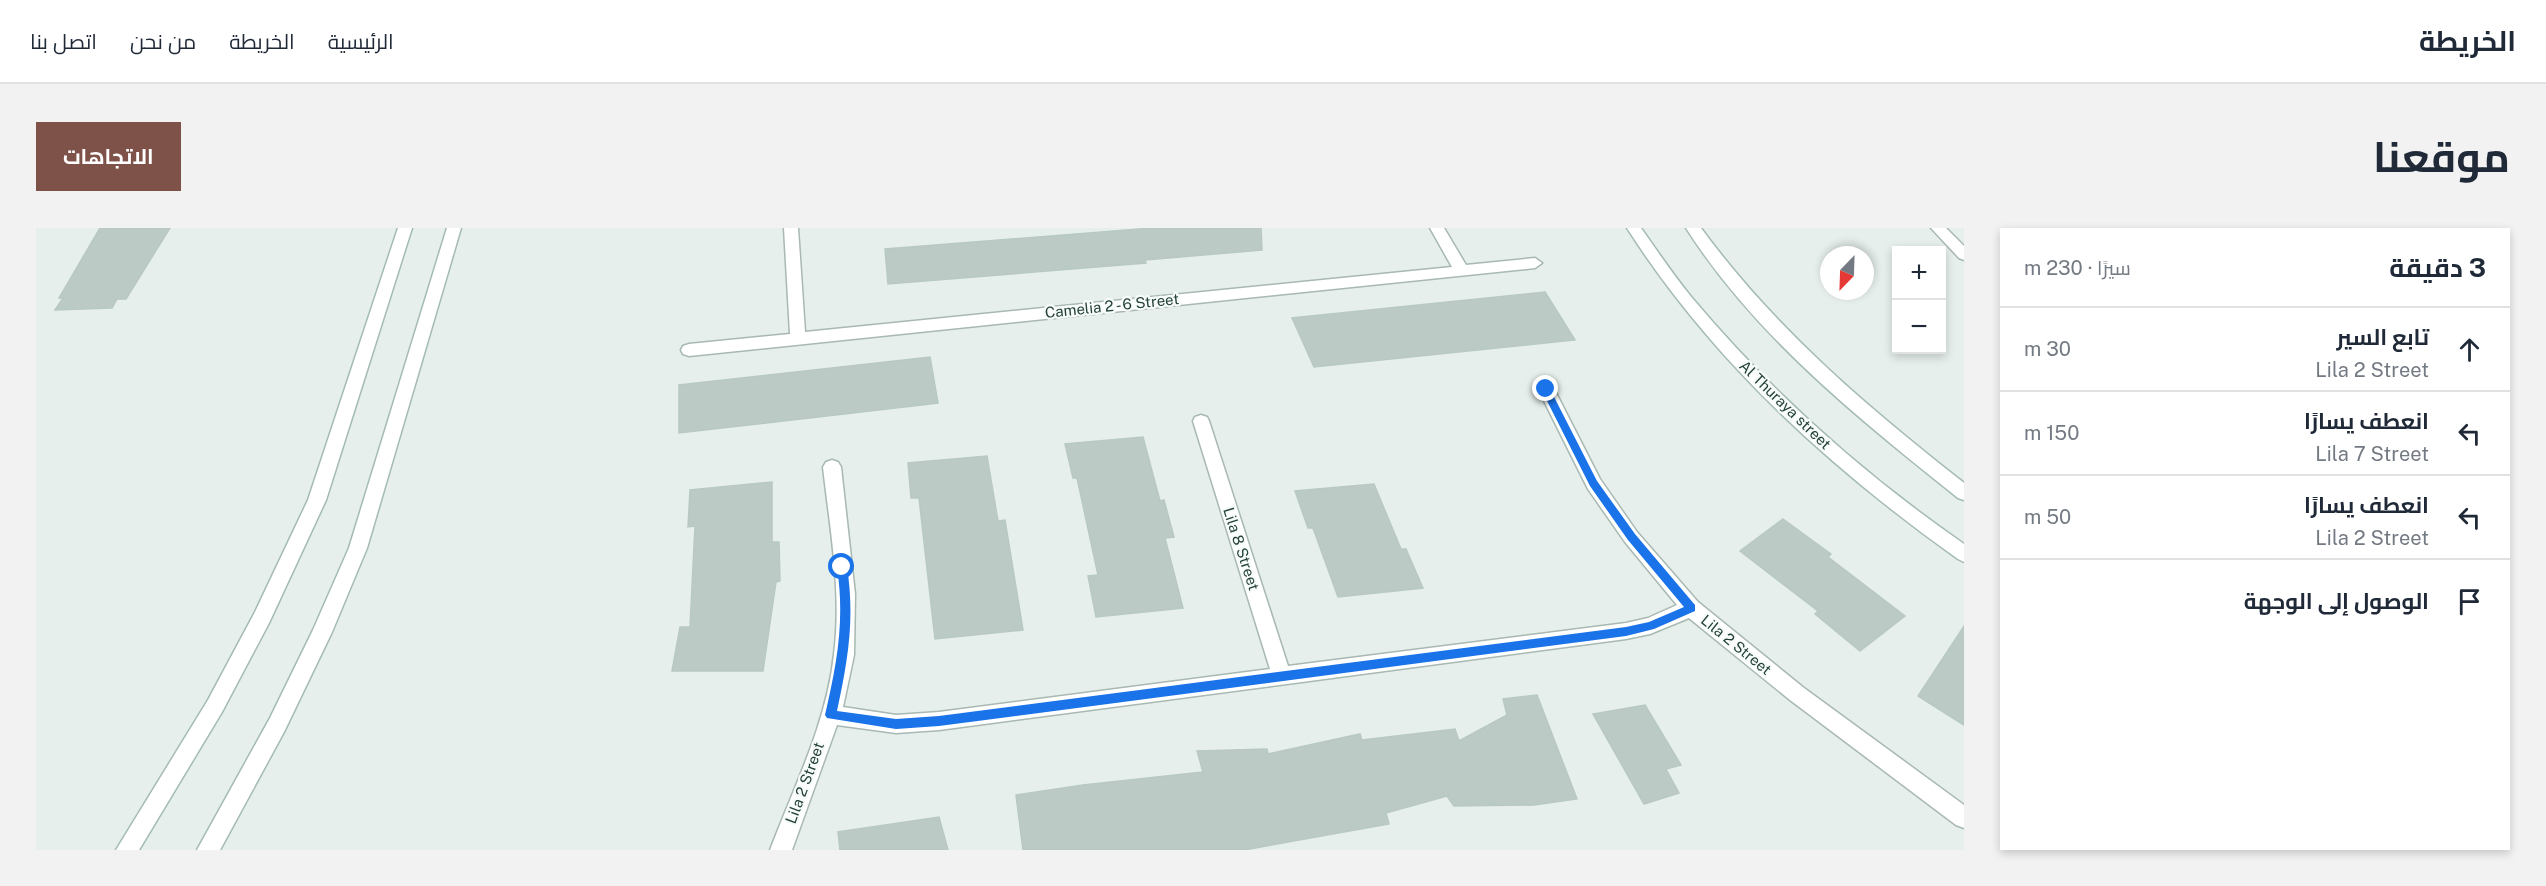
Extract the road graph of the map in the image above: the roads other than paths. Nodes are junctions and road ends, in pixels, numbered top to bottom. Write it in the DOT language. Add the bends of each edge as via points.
graph roads {
  1 [pos="405,228"];
  2 [pos="454,228"];
  3 [pos="791,228"];
  4 [pos="1437,228"];
  5 [pos="1634,228"];
  6 [pos="1693,228"];
  7 [pos="1938,228"];
  8 [pos="1964,255"];
  9 [pos="1535,263"];
  10 [pos="1461,270"];
  11 [pos="798,339"];
  12 [pos="689,350"];
  13 [pos="1546,389"];
  14 [pos="1201,421"];
  15 [pos="832,466"];
  16 [pos="1964,493"];
  17 [pos="1964,554"];
  18 [pos="1691,608"];
  19 [pos="1282,677"];
  20 [pos="831,715"];
  21 [pos="1964,818"];
  22 [pos="127,850"];
  23 [pos="208,850"];
  24 [pos="781,850"];
  1 -- 22 [label="street" via="317,500 215,706"];
  2 -- 23 [label="street" via="358,548 277,725"];
  3 -- 11 [label="street"];
  4 -- 10 [label="street"];
  5 -- 17 [label="street, Al Thuraya street" via="1686,301 1786,408 1864,480"];
  6 -- 16 [label="street" via="1741,292 1784,337 1914,454"];
  7 -- 8 [label="street"];
  9 -- 10 [label="street, Camelia 2 - 6 Street"];
  10 -- 11 [label="street, Camelia 2 - 6 Street"];
  11 -- 12 [label="street, Camelia 2 - 6 Street"];
  13 -- 18 [label="street, Lila 2 Street" via="1594,484 1631,537"];
  14 -- 19 [label="street, Lila 8 Street"];
  15 -- 20 [label="street, Lila 2 Street" via="847,624"];
  18 -- 19 [label="street" via="1661,622 1626,631"];
  18 -- 21 [label="street, Lila 2 Street" via="1797,694"];
  19 -- 20 [label="street" via="917,724"];
  20 -- 24 [label="street, Lila 2 Street"];
}
